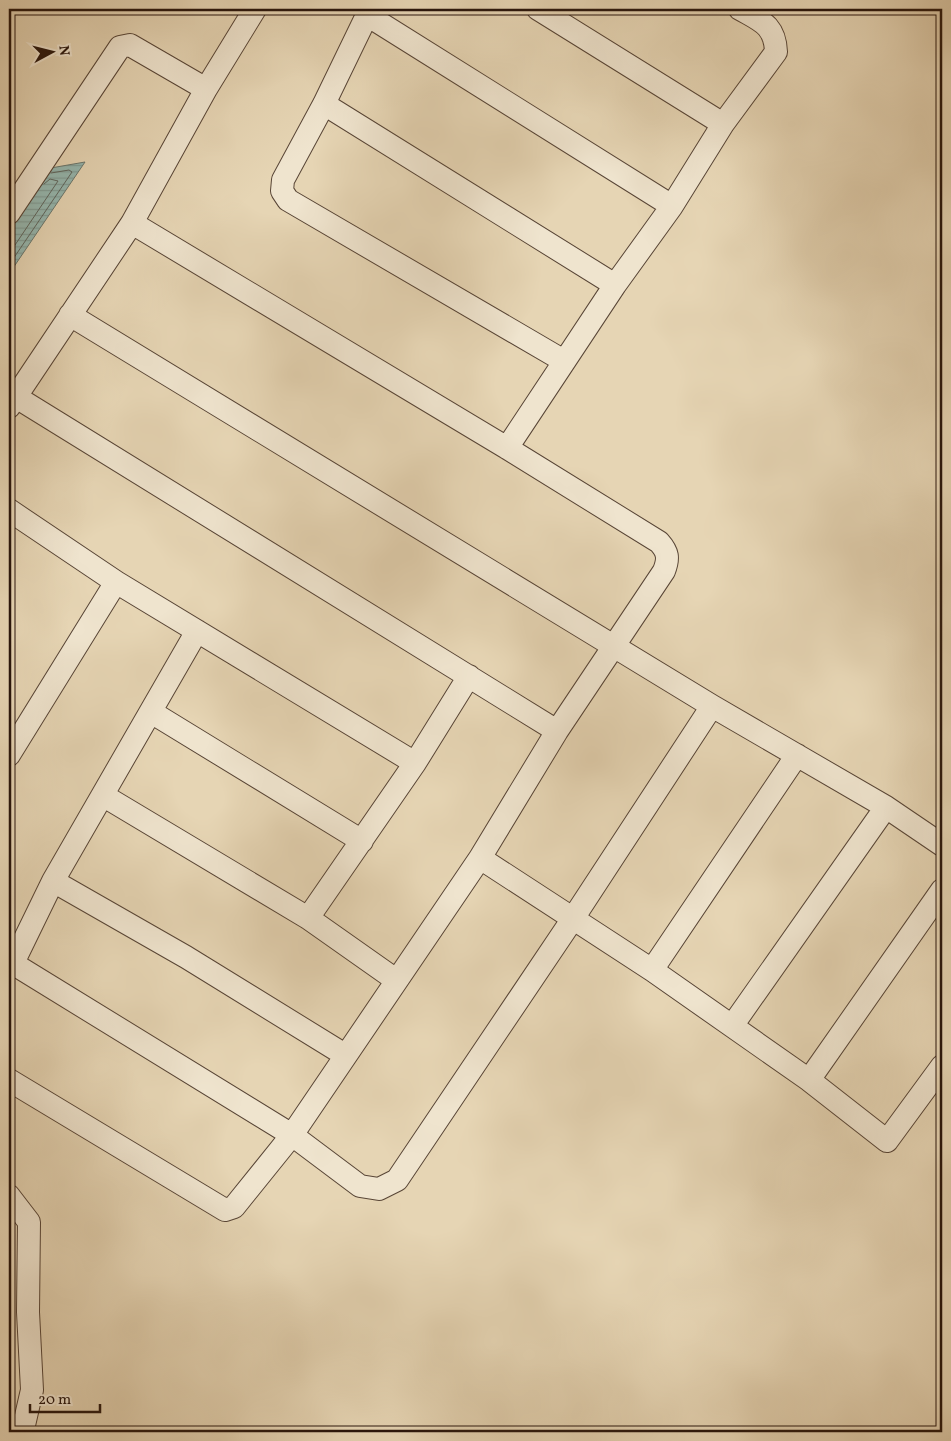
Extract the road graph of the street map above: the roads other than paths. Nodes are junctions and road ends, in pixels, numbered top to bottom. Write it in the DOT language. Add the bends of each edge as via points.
graph roads {
  1 [pos="255,9"];
  2 [pos="538,9"];
  3 [pos="740,9"];
  4 [pos="368,12"];
  5 [pos="206,89"];
  6 [pos="324,104"];
  7 [pos="724,124"];
  8 [pos="672,206"];
  9 [pos="9,213"];
  10 [pos="132,223"];
  11 [pos="615,285"];
  12 [pos="70,315"];
  13 [pos="564,362"];
  14 [pos="12,402"];
  15 [pos="507,448"];
  16 [pos="9,510"];
  17 [pos="116,582"];
  18 [pos="197,631"];
  19 [pos="615,645"];
  20 [pos="469,676"];
  21 [pos="712,706"];
  22 [pos="151,712"];
  23 [pos="557,731"];
  24 [pos="9,755"];
  25 [pos="797,755"];
  26 [pos="415,763"];
  27 [pos="104,796"];
  28 [pos="886,807"];
  29 [pos="362,841"];
  30 [pos="942,845"];
  31 [pos="480,858"];
  32 [pos="53,881"];
  33 [pos="942,890"];
  34 [pos="308,918"];
  35 [pos="572,920"];
  36 [pos="652,970"];
  37 [pos="396,980"];
  38 [pos="732,1026"];
  39 [pos="345,1055"];
  40 [pos="942,1066"];
  41 [pos="9,1080"];
  42 [pos="809,1080"];
  43 [pos="292,1135"];
  44 [pos="9,1196"];
  45 [pos="13,1432"];
  1 -- 5 [label="street"];
  2 -- 7 [label="street"];
  3 -- 7 [label="street" via="767,25 775,37 776,52"];
  4 -- 6 [label="street"];
  4 -- 8 [label="street"];
  5 -- 9 [label="street" via="130,46 120,47"];
  5 -- 10 [label="street"];
  6 -- 11 [label="street"];
  6 -- 13 [label="street" via="283,180 282,191 288,200"];
  7 -- 8 [label="street"];
  8 -- 11 [label="street"];
  10 -- 12 [label="street"];
  10 -- 15 [label="street"];
  11 -- 13 [label="street"];
  12 -- 14 [label="street"];
  12 -- 19 [label="street"];
  13 -- 15 [label="street"];
  14 -- 20 [label="street"];
  15 -- 19 [label="street" via="667,550 664,570"];
  16 -- 17 [label="street"];
  17 -- 18 [label="street"];
  17 -- 24 [label="street"];
  18 -- 22 [label="street"];
  18 -- 26 [label="street"];
  19 -- 21 [label="street"];
  19 -- 23 [label="street"];
  20 -- 23 [label="street"];
  20 -- 26 [label="street"];
  21 -- 25 [label="street"];
  21 -- 35 [label="street"];
  22 -- 27 [label="street"];
  22 -- 29 [label="street"];
  23 -- 31 [label="street"];
  25 -- 28 [label="street"];
  25 -- 36 [label="street"];
  26 -- 29 [label="street"];
  27 -- 32 [label="street"];
  27 -- 34 [label="street"];
  28 -- 30 [label="street"];
  28 -- 38 [label="street"];
  29 -- 34 [label="street"];
  31 -- 35 [label="street"];
  31 -- 37 [label="street"];
  32 -- 39 [label="street" via="186,957"];
  32 -- 43 [label="street" via="15,959 17,966"];
  33 -- 42 [label="street"];
  34 -- 37 [label="street"];
  35 -- 36 [label="street"];
  35 -- 43 [label="street" via="397,1180 379,1189 360,1186"];
  36 -- 38 [label="street"];
  37 -- 39 [label="street"];
  38 -- 42 [label="street"];
  39 -- 43 [label="street"];
  40 -- 42 [label="street" via="887,1141"];
  41 -- 43 [label="street" via="225,1210 241,1200"];
  44 -- 45 [label="street" via="29,1222 28,1312 32,1390 24,1425"];
}
